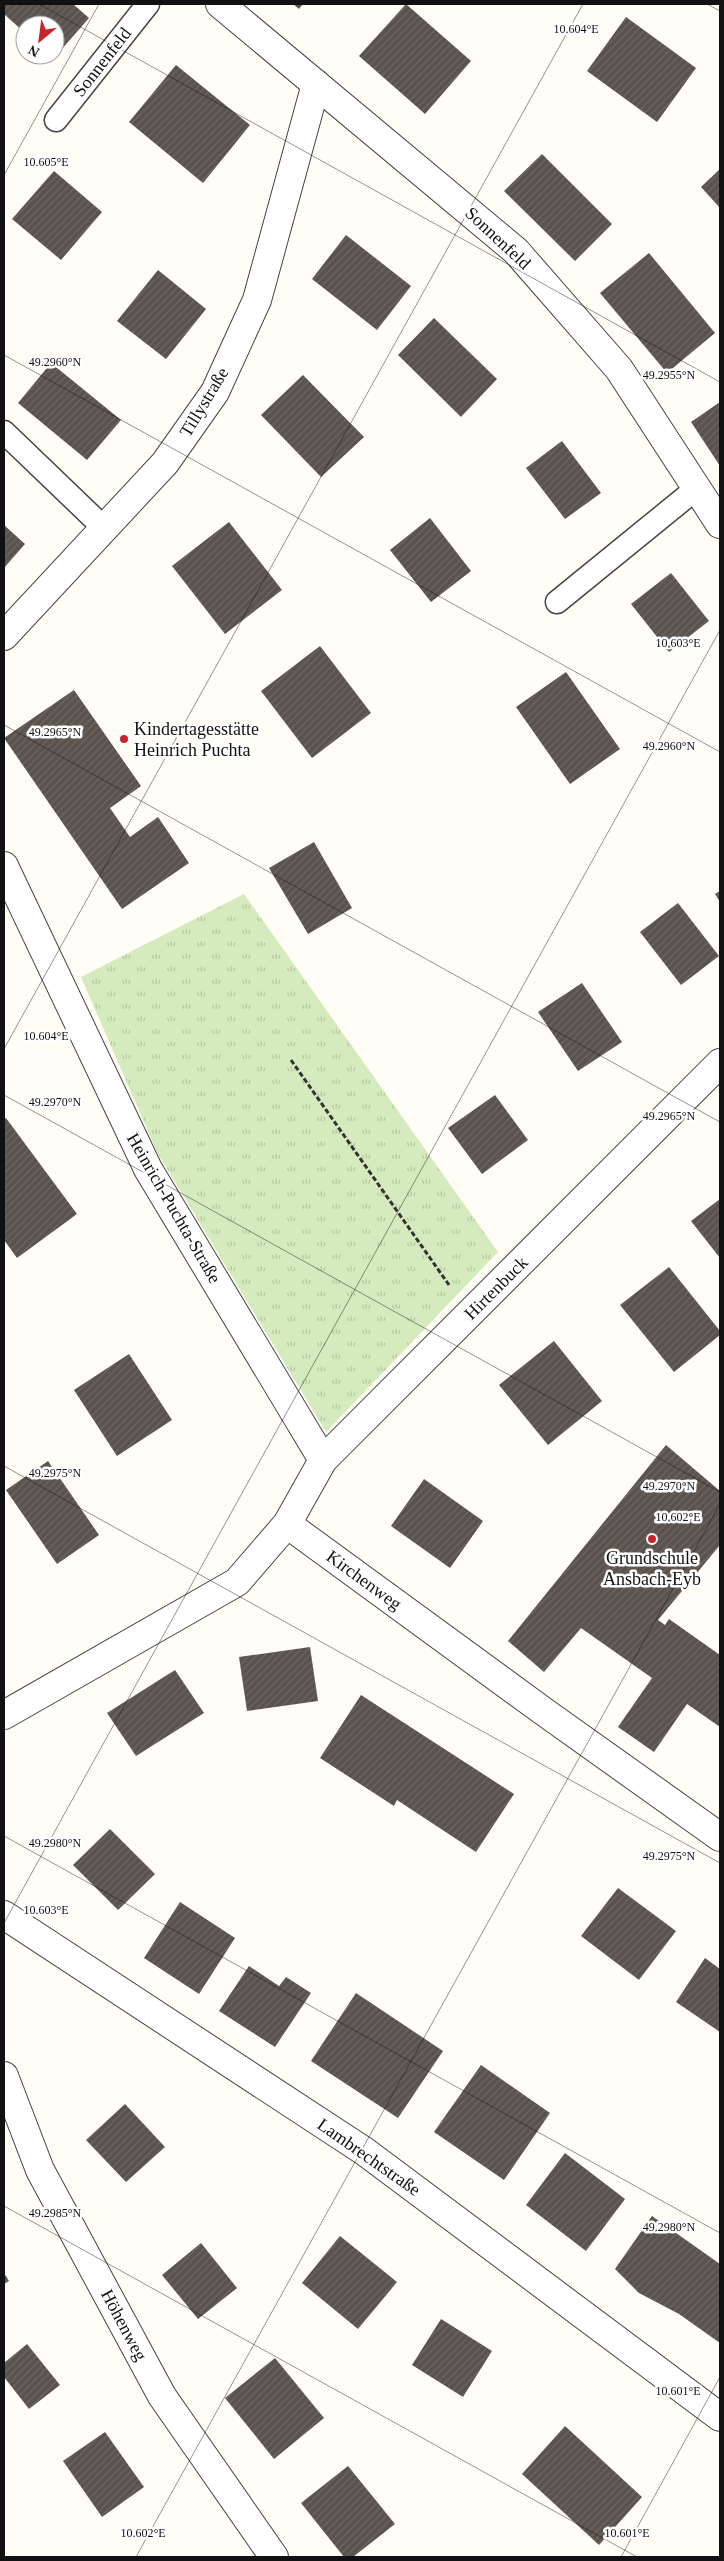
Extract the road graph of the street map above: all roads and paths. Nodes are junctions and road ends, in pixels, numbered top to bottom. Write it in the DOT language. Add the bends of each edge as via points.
graph roads {
  1 [pos="148,4"];
  2 [pos="220,4"];
  3 [pos="316,84"];
  4 [pos="56,120"];
  5 [pos="4,432"];
  6 [pos="697,488"];
  7 [pos="720,524"];
  8 [pos="105,529"];
  9 [pos="557,602"];
  10 [pos="4,636"];
  11 [pos="4,866"];
  12 [pos="291,1060"];
  13 [pos="720,1063"];
  14 [pos="469,1314"];
  15 [pos="323,1460"];
  16 [pos="288,1524"];
  17 [pos="4,1714"];
  18 [pos="720,1837"];
  19 [pos="4,1915"];
  20 [pos="4,2076"];
  21 [pos="720,2417"];
  22 [pos="274,2557"];
  1 -- 4 [label="lane, Sonnenfeld"];
  2 -- 3 [label="street, Sonnenfeld"];
  3 -- 6 [label="street, Sonnenfeld" via="516,251 619,369"];
  3 -- 8 [label="street, Tillystraße" via="257,300 215,392 165,463"];
  5 -- 8 [label="lane"];
  6 -- 7 [label="street, Sonnenfeld"];
  6 -- 9 [label="lane"];
  8 -- 10 [label="street, Tillystraße"];
  11 -- 15 [label="street, Heinrich-Puchta-Straße" via="148,1169"];
  12 -- 14 [label="path"];
  13 -- 14 [label="street, Hirtenbuck"];
  14 -- 15 [label="street, Hirtenbuck"];
  15 -- 16 [label="street, Hirtenbuck"];
  16 -- 17 [label="street" via="237,1582"];
  16 -- 18 [label="street, Kirchenweg"];
  19 -- 21 [label="street, Lambrechtstraße" via="364,2151"];
  20 -- 22 [label="street, Höhenweg" via="40,2170 162,2396"];
}
